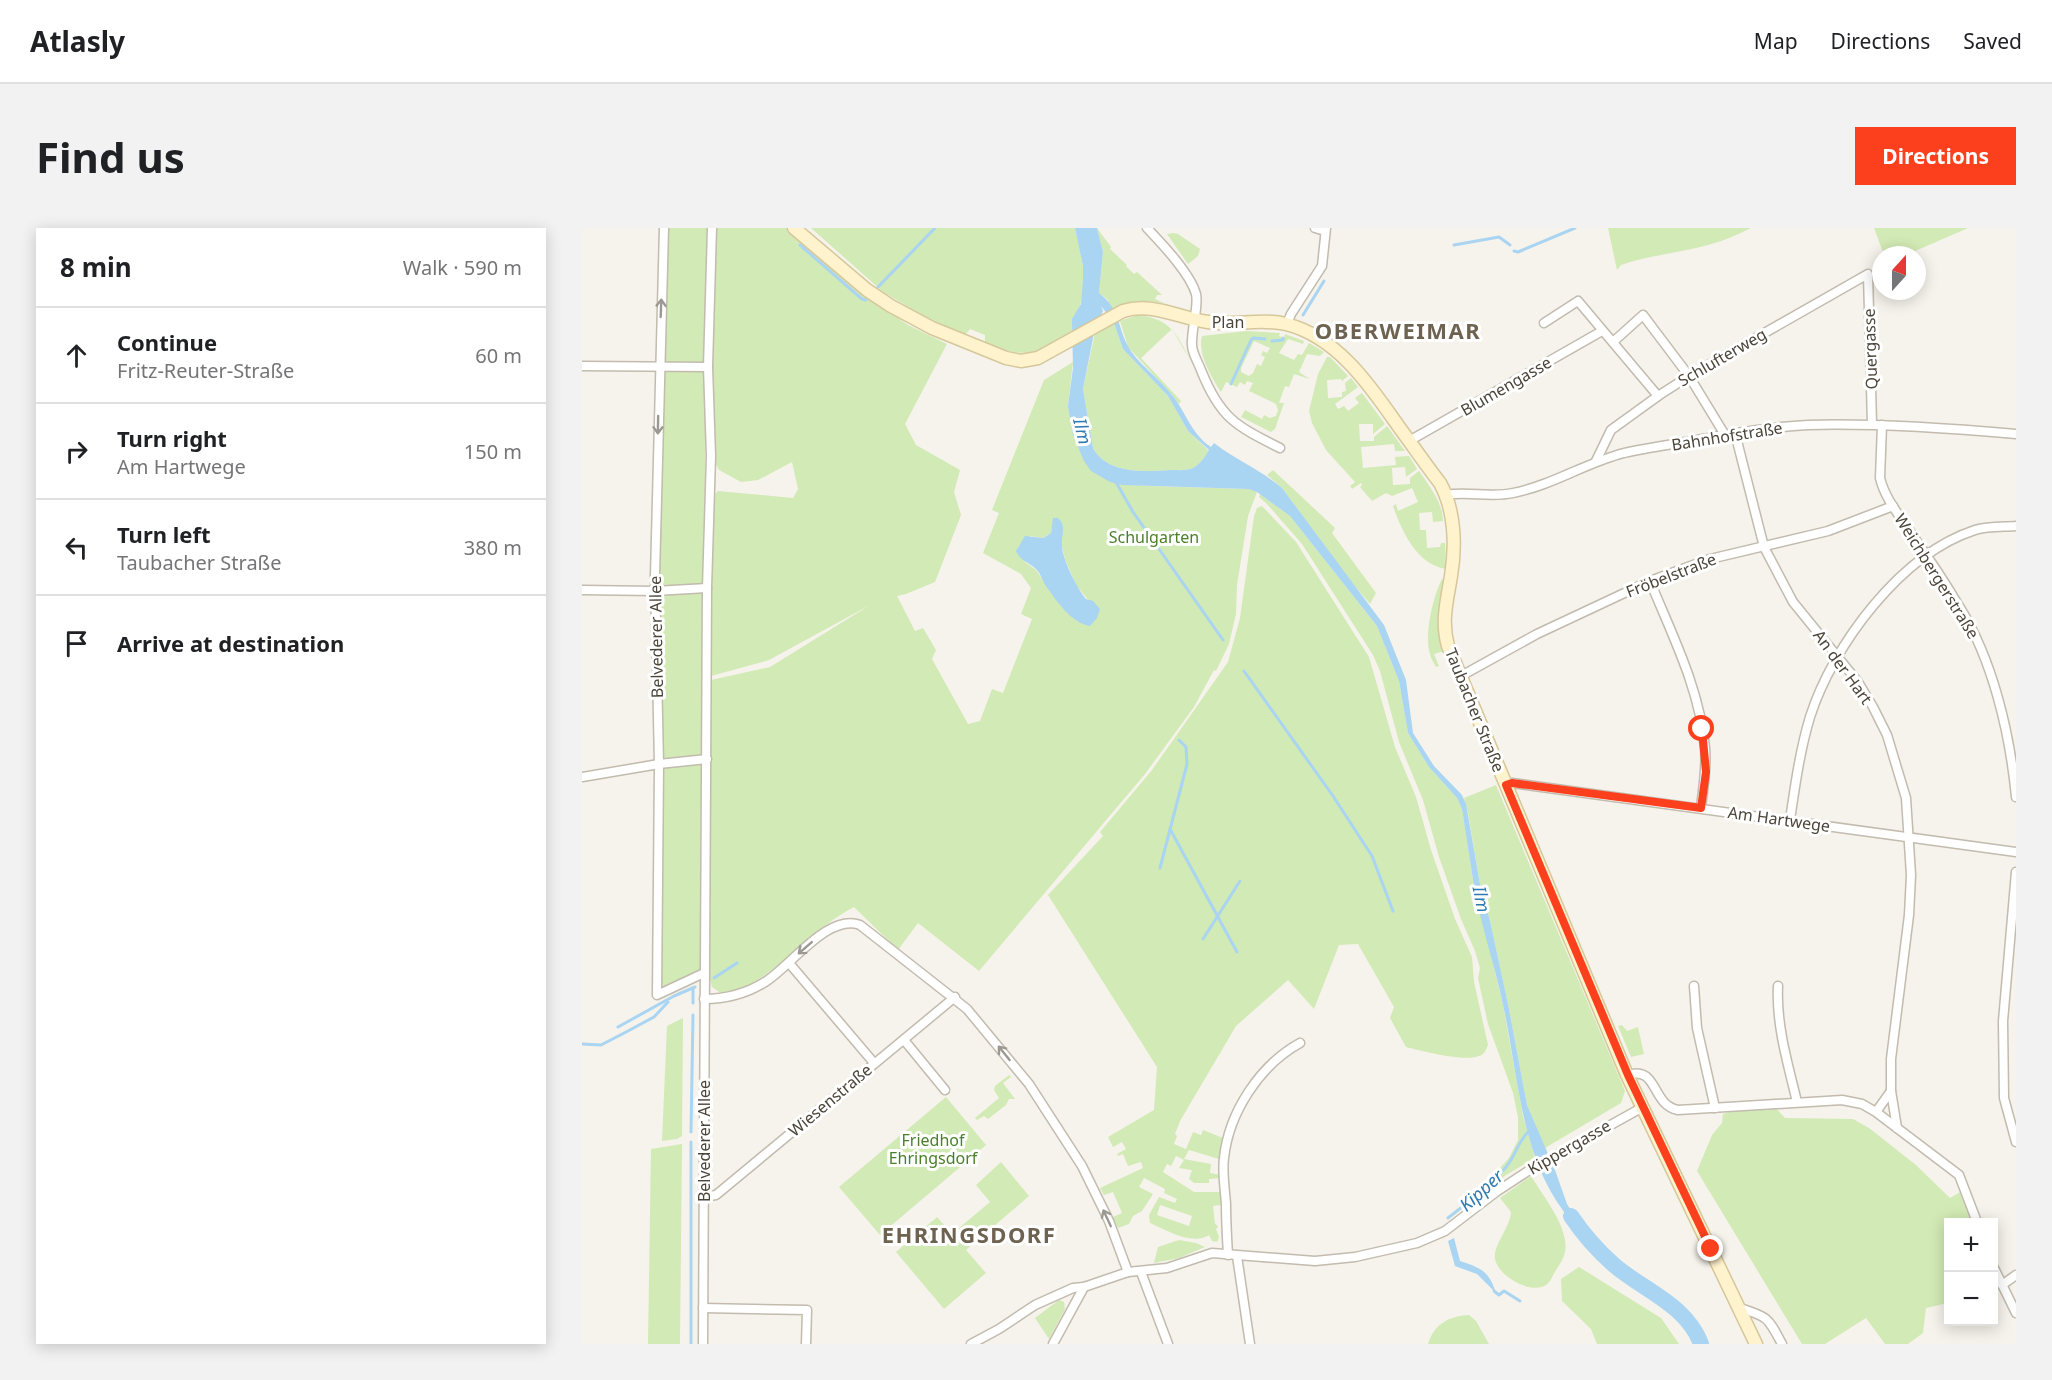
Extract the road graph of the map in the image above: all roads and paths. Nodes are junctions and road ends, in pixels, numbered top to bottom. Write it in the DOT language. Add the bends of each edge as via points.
graph roads {
  1 [pos="664,228"];
  2 [pos="712,228"];
  3 [pos="794,228"];
  4 [pos="1147,228"];
  5 [pos="1159,228"];
  6 [pos="1315,228"];
  7 [pos="1325,230"];
  8 [pos="1156,238"];
  9 [pos="1868,274"];
  10 [pos="1193,319"];
  11 [pos="1544,323"];
  12 [pos="1287,324"];
  13 [pos="1303,330"];
  14 [pos="1602,331"];
  15 [pos="1613,342"];
  16 [pos="582,366"];
  17 [pos="659,367"];
  18 [pos="708,367"];
  19 [pos="1689,376"];
  20 [pos="1658,396"];
  21 [pos="1877,425"];
  22 [pos="1735,433"];
  23 [pos="2016,434"];
  24 [pos="1725,435"];
  25 [pos="1409,441"];
  26 [pos="1280,448"];
  27 [pos="1596,461"];
  28 [pos="1446,495"];
  29 [pos="1893,506"];
  30 [pos="2016,526"];
  31 [pos="1764,547"];
  32 [pos="1927,556"];
  33 [pos="1650,580"];
  34 [pos="707,588"];
  35 [pos="582,590"];
  36 [pos="655,591"];
  37 [pos="1838,656"];
  38 [pos="1461,676"];
  39 [pos="707,759"];
  40 [pos="659,764"];
  41 [pos="582,777"];
  42 [pos="1506,785"];
  43 [pos="2016,797"];
  44 [pos="1701,808"];
  45 [pos="1790,820"];
  46 [pos="1909,837"];
  47 [pos="2016,852"];
  48 [pos="2016,872"];
  49 [pos="789,963"];
  50 [pos="704,973"];
  51 [pos="1694,986"];
  52 [pos="1778,986"];
  53 [pos="955,997"];
  54 [pos="704,999"];
  55 [pos="904,1040"];
  56 [pos="1300,1043"];
  57 [pos="874,1063"];
  58 [pos="1628,1075"];
  59 [pos="945,1090"];
  60 [pos="1891,1091"];
  61 [pos="1797,1102"];
  62 [pos="1643,1107"];
  63 [pos="1714,1108"];
  64 [pos="1876,1112"];
  65 [pos="1897,1128"];
  66 [pos="2016,1142"];
  67 [pos="703,1197"];
  68 [pos="1975,1218"];
  69 [pos="1233,1255"];
  70 [pos="1128,1272"];
  71 [pos="1141,1272"];
  72 [pos="1996,1272"];
  73 [pos="2016,1275"];
  74 [pos="2002,1286"];
  75 [pos="1084,1287"];
  76 [pos="703,1308"];
  77 [pos="1740,1308"];
  78 [pos="2016,1313"];
  79 [pos="703,1344"];
  80 [pos="806,1344"];
  81 [pos="970,1344"];
  82 [pos="1053,1344"];
  83 [pos="1168,1344"];
  84 [pos="1250,1344"];
  85 [pos="1756,1344"];
  86 [pos="1782,1344"];
  17 -- 1 [label="street, Belvederer Allee, one-way"];
  2 -- 18 [label="street, Belvederer Allee"];
  3 -- 10 [label="street, Plan" via="878,298 910,317 1006,358 1038,358 1134,308 1154,308"];
  4 -- 8 [label="street"];
  5 -- 8 [label="street"];
  6 -- 7 [label="street"];
  7 -- 12 [label="street" via="1322,266"];
  8 -- 10 [label="street" via="1194,291 1197,302"];
  9 -- 19 [label="street, Schlufterweg"];
  9 -- 21 [label="street, Quergasse"];
  10 -- 12 [label="street, Plan" via="1218,324"];
  10 -- 26 [label="street" via="1192,348 1216,401 1236,424"];
  11 -- 14 [label="street" via="1578,301"];
  12 -- 13 [label="street, Plan"];
  13 -- 25 [label="street, Taubacher Straße" via="1329,346 1358,372"];
  14 -- 15 [label="street"];
  14 -- 25 [label="street, Blumengasse"];
  15 -- 19 [label="street" via="1643,315"];
  15 -- 20 [label="street"];
  16 -- 17 [label="street"];
  17 -- 18 [label="street"];
  17 -- 36 [label="street, Belvederer Allee, one-way"];
  18 -- 34 [label="street, Belvederer Allee" via="711,456"];
  19 -- 20 [label="street, Schlufterweg"];
  19 -- 24 [label="street"];
  20 -- 27 [label="street, Schlufterweg" via="1611,430"];
  21 -- 22 [label="street, Bahnhofstraße" via="1805,425"];
  21 -- 23 [label="street, Bahnhofstraße"];
  21 -- 29 [label="street, Weichbergerstraße" via="1880,478"];
  22 -- 24 [label="street, Bahnhofstraße"];
  22 -- 31 [label="street, An der Hart"];
  24 -- 27 [label="street, Bahnhofstraße"];
  25 -- 28 [label="street, Taubacher Straße"];
  27 -- 28 [label="street, Bahnhofstraße" via="1542,486 1510,494"];
  28 -- 38 [label="street, Taubacher Straße" via="1451,512 1453,559 1444,627"];
  29 -- 31 [label="street, Fröbelstraße" via="1828,531"];
  29 -- 32 [label="street, Weichbergerstraße"];
  30 -- 32 [label="street" via="1974,531"];
  31 -- 33 [label="street, Fröbelstraße" via="1710,559"];
  31 -- 37 [label="street, An der Hart" via="1793,602"];
  32 -- 37 [label="street" via="1902,574 1873,605"];
  32 -- 43 [label="street, Weichbergerstraße" via="1980,646 2006,738"];
  33 -- 38 [label="street, Fröbelstraße" via="1537,634"];
  33 -- 44 [label="street" via="1691,680 1702,729 1706,772"];
  34 -- 36 [label="street"];
  34 -- 39 [label="street, Belvederer Allee"];
  35 -- 36 [label="street"];
  36 -- 40 [label="street, Belvederer Allee"];
  37 -- 45 [label="street" via="1810,718"];
  37 -- 46 [label="street, An der Hart" via="1858,682 1887,735 1906,798"];
  38 -- 42 [label="street, Taubacher Straße"];
  39 -- 40 [label="street"];
  39 -- 50 [label="street, Belvederer Allee"];
  40 -- 41 [label="street"];
  40 -- 50 [label="street, Belvederer Allee" via="657,995"];
  42 -- 44 [label="street, Am Hartwege"];
  42 -- 58 [label="street, Taubacher Straße"];
  44 -- 45 [label="street, Am Hartwege"];
  45 -- 46 [label="street, Am Hartwege"];
  46 -- 47 [label="street, Am Hartwege"];
  46 -- 60 [label="street, An der Hart" via="1909,905 1890,1059"];
  48 -- 66 [label="street" via="2003,1021 2004,1098"];
  53 -- 49 [label="street, one-way" via="855,923 838,924"];
  49 -- 54 [label="street" via="767,981 743,993 726,999"];
  49 -- 57 [label="street"];
  50 -- 54 [label="street, Belvederer Allee"];
  51 -- 63 [label="street" via="1697,1028"];
  52 -- 61 [label="street" via="1783,1045"];
  53 -- 55 [label="street, Wiesenstraße"];
  70 -- 53 [label="street, one-way" via="1109,1221 1058,1127 1029,1083"];
  54 -- 67 [label="street, Belvederer Allee"];
  55 -- 57 [label="street, Wiesenstraße"];
  55 -- 59 [label="street"];
  56 -- 69 [label="street" via="1285,1051 1253,1085 1228,1140 1224,1160"];
  57 -- 67 [label="street, Wiesenstraße" via="716,1194"];
  58 -- 62 [label="street, Taubacher Straße"];
  58 -- 63 [label="street" via="1644,1074 1663,1103 1672,1108"];
  60 -- 64 [label="street"];
  60 -- 65 [label="street, An der Hart"];
  61 -- 63 [label="street"];
  61 -- 64 [label="street" via="1842,1100"];
  62 -- 69 [label="street, Kippergasse" via="1528,1171 1445,1231 1417,1243 1315,1261"];
  62 -- 77 [label="street, Taubacher Straße"];
  64 -- 65 [label="street"];
  65 -- 68 [label="street" via="1959,1175"];
  67 -- 76 [label="street, Belvederer Allee"];
  69 -- 71 [label="street, Kippergasse" via="1212,1253"];
  69 -- 84 [label="street"];
  70 -- 71 [label="street, Kippergasse"];
  70 -- 75 [label="street, Kippergasse"];
  71 -- 83 [label="street"];
  72 -- 74 [label="street"];
  73 -- 74 [label="street"];
  74 -- 78 [label="street"];
  75 -- 81 [label="street, Kippergasse" via="1035,1305"];
  75 -- 82 [label="street"];
  76 -- 79 [label="street, Belvederer Allee"];
  76 -- 80 [label="street" via="807,1310"];
  77 -- 85 [label="street, Taubacher Straße"];
  77 -- 86 [label="street" via="1769,1320"];
}
